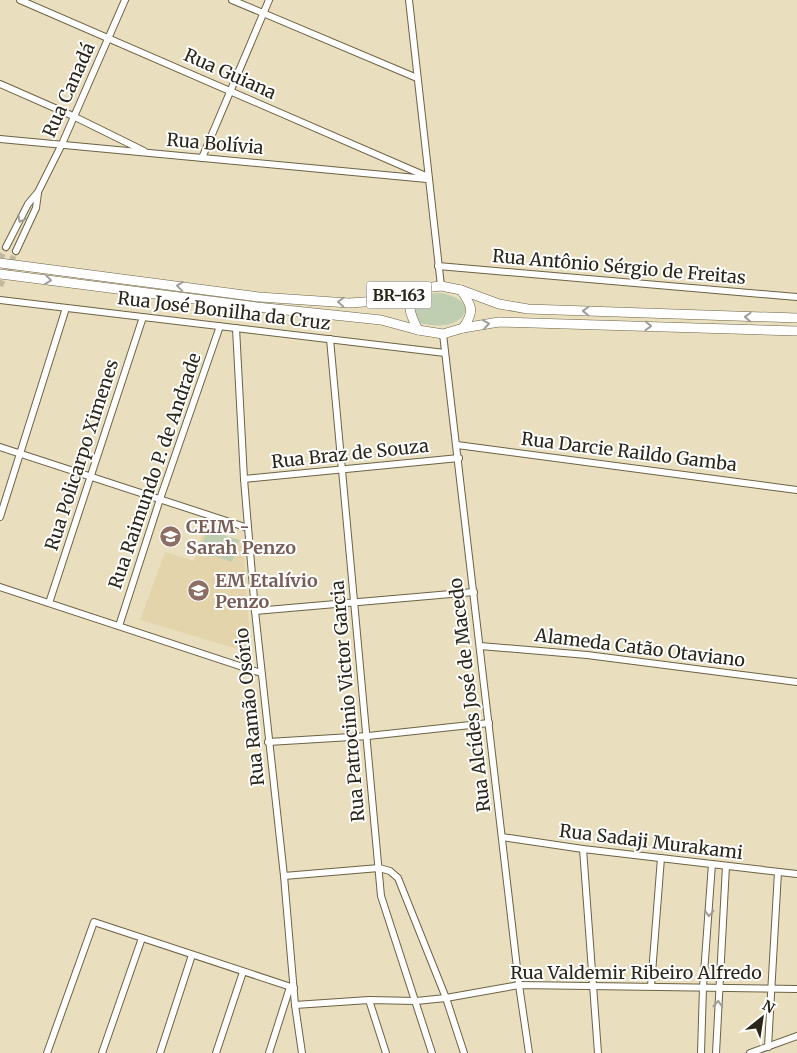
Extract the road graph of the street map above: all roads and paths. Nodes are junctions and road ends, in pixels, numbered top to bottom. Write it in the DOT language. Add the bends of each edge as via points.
graph roads {
  1 [pos="20,0"];
  2 [pos="125,0"];
  3 [pos="232,0"];
  4 [pos="269,0"];
  5 [pos="408,0"];
  6 [pos="263,13"];
  7 [pos="109,37"];
  8 [pos="417,78"];
  9 [pos="0,84"];
  10 [pos="230,90"];
  11 [pos="73,116"];
  12 [pos="0,139"];
  13 [pos="62,144"];
  14 [pos="149,153"];
  15 [pos="202,158"];
  16 [pos="428,178"];
  17 [pos="38,192"];
  18 [pos="6,247"];
  19 [pos="16,251"];
  20 [pos="0,263"];
  21 [pos="438,266"];
  22 [pos="0,274"];
  23 [pos="441,286"];
  24 [pos="461,290"];
  25 [pos="416,291"];
  26 [pos="797,297"];
  27 [pos="0,300"];
  28 [pos="66,308"];
  29 [pos="142,317"];
  30 [pos="797,318"];
  31 [pos="220,326"];
  32 [pos="236,328"];
  33 [pos="463,328"];
  34 [pos="418,330"];
  35 [pos="797,331"];
  36 [pos="443,334"];
  37 [pos="330,339"];
  38 [pos="444,353"];
  39 [pos="457,445"];
  40 [pos="0,446"];
  41 [pos="20,453"];
  42 [pos="459,458"];
  43 [pos="341,471"];
  44 [pos="92,476"];
  45 [pos="244,479"];
  46 [pos="797,490"];
  47 [pos="160,499"];
  48 [pos="0,517"];
  49 [pos="248,528"];
  50 [pos="0,587"];
  51 [pos="474,592"];
  52 [pos="49,603"];
  53 [pos="355,603"];
  54 [pos="255,612"];
  55 [pos="120,626"];
  56 [pos="480,646"];
  57 [pos="261,673"];
  58 [pos="797,682"];
  59 [pos="489,723"];
  60 [pos="368,736"];
  61 [pos="268,742"];
  62 [pos="502,836"];
  63 [pos="583,849"];
  64 [pos="661,858"];
  65 [pos="712,864"];
  66 [pos="726,866"];
  67 [pos="379,868"];
  68 [pos="778,872"];
  69 [pos="797,874"];
  70 [pos="284,876"];
  71 [pos="142,938"];
  72 [pos="192,955"];
  73 [pos="243,972"];
  74 [pos="519,985"];
  75 [pos="592,986"];
  76 [pos="651,986"];
  77 [pos="292,987"];
  78 [pos="703,987"];
  79 [pos="719,988"];
  80 [pos="772,988"];
  81 [pos="797,989"];
  82 [pos="446,998"];
  83 [pos="369,1000"];
  84 [pos="416,1001"];
  85 [pos="295,1004"];
  86 [pos="797,1036"];
  87 [pos="768,1047"];
  88 [pos="47,1053"];
  89 [pos="102,1053"];
  90 [pos="160,1053"];
  91 [pos="216,1053"];
  92 [pos="269,1053"];
  93 [pos="302,1053"];
  94 [pos="386,1053"];
  95 [pos="432,1053"];
  96 [pos="464,1053"];
  97 [pos="529,1053"];
  98 [pos="598,1053"];
  99 [pos="701,1053"];
  100 [pos="716,1053"];
  101 [pos="750,1053"];
  1 -- 7 [label="street, Rua Guiana"];
  2 -- 7 [label="street, Rua Canadá"];
  3 -- 6 [label="street"];
  4 -- 6 [label="street"];
  5 -- 8 [label="street"];
  6 -- 8 [label="street"];
  6 -- 10 [label="street"];
  7 -- 10 [label="street, Rua Guiana"];
  7 -- 11 [label="street, Rua Canadá"];
  8 -- 16 [label="street"];
  9 -- 11 [label="street"];
  10 -- 15 [label="street"];
  10 -- 16 [label="street, Rua Guiana"];
  11 -- 13 [label="street, Rua Canadá"];
  11 -- 14 [label="street"];
  12 -- 13 [label="street, Rua Bolívia"];
  13 -- 14 [label="street, Rua Bolívia"];
  13 -- 17 [label="street, Rua Canadá"];
  14 -- 15 [label="street, Rua Bolívia"];
  15 -- 16 [label="street, Rua Bolívia"];
  16 -- 21 [label="street"];
  17 -- 18 [label="street, one-way" via="28,204"];
  17 -- 19 [label="street" via="36,208"];
  25 -- 20 [label="highway, BR-163, one-way" via="379,301 259,297"];
  21 -- 23 [label="street"];
  21 -- 26 [label="street, Rua Antônio Sérgio de Freitas"];
  22 -- 34 [label="highway, BR-163, one-way" via="381,320"];
  23 -- 24 [label="highway, BR-163"];
  23 -- 25 [label="highway, BR-163"];
  30 -- 24 [label="highway, BR-163, one-way" via="528,309 499,304"];
  24 -- 33 [label="highway" via="472,310"];
  25 -- 34 [label="highway" via="410,300 409,312"];
  27 -- 28 [label="street, Rua José Bonilha da Cruz"];
  28 -- 29 [label="street, Rua José Bonilha da Cruz"];
  28 -- 41 [label="street"];
  29 -- 31 [label="street, Rua José Bonilha da Cruz"];
  29 -- 44 [label="street, Rua Policarpo Ximenes"];
  31 -- 32 [label="street, Rua José Bonilha da Cruz"];
  31 -- 47 [label="street, Rua Raimundo P. de Andrade"];
  32 -- 37 [label="street, Rua José Bonilha da Cruz"];
  32 -- 45 [label="street, Rua Ramão Osório"];
  33 -- 35 [label="highway, BR-163, one-way" via="499,322 535,322"];
  33 -- 36 [label="highway, BR-163"];
  34 -- 36 [label="highway, BR-163"];
  36 -- 38 [label="street, Rua Alcídes José de Macedo"];
  37 -- 38 [label="street, Rua José Bonilha da Cruz"];
  37 -- 43 [label="street, Rua Patrocinio Victor Garcia"];
  38 -- 39 [label="street, Rua Alcídes José de Macedo"];
  39 -- 42 [label="street, Rua Alcídes José de Macedo"];
  39 -- 46 [label="street, Rua Darcie Raildo Gamba"];
  40 -- 41 [label="street"];
  41 -- 44 [label="street"];
  41 -- 48 [label="street"];
  42 -- 43 [label="street, Rua Braz de Souza"];
  42 -- 51 [label="street, Rua Alcídes José de Macedo"];
  43 -- 45 [label="street, Rua Braz de Souza"];
  43 -- 53 [label="street, Rua Patrocinio Victor Garcia"];
  44 -- 47 [label="street"];
  44 -- 52 [label="street, Rua Policarpo Ximenes"];
  45 -- 49 [label="street, Rua Ramão Osório"];
  47 -- 49 [label="street"];
  47 -- 55 [label="street, Rua Raimundo P. de Andrade"];
  49 -- 54 [label="street, Rua Ramão Osório"];
  50 -- 52 [label="street"];
  51 -- 53 [label="street"];
  51 -- 56 [label="street, Rua Alcídes José de Macedo"];
  52 -- 55 [label="street"];
  53 -- 54 [label="street"];
  53 -- 60 [label="street, Rua Patrocinio Victor Garcia"];
  54 -- 57 [label="street, Rua Ramão Osório"];
  55 -- 57 [label="street"];
  56 -- 58 [label="street, Alameda Catão Otaviano" via="587,655"];
  56 -- 59 [label="street, Rua Alcídes José de Macedo"];
  57 -- 61 [label="street, Rua Ramão Osório"];
  59 -- 60 [label="street"];
  59 -- 62 [label="street, Rua Alcídes José de Macedo"];
  60 -- 61 [label="street"];
  60 -- 67 [label="street, Rua Patrocinio Victor Garcia"];
  61 -- 70 [label="street, Rua Ramão Osório"];
  62 -- 63 [label="street, Rua Sadaji Murakami"];
  62 -- 74 [label="street, Rua Alcídes José de Macedo"];
  63 -- 64 [label="street, Rua Sadaji Murakami"];
  63 -- 75 [label="street"];
  64 -- 65 [label="street, Rua Sadaji Murakami"];
  64 -- 76 [label="street"];
  65 -- 66 [label="street, Rua Sadaji Murakami"];
  65 -- 78 [label="street, one-way"];
  66 -- 68 [label="street, Rua Sadaji Murakami"];
  66 -- 79 [label="street"];
  67 -- 70 [label="street"];
  67 -- 82 [label="street" via="398,878"];
  67 -- 84 [label="street, Rua Patrocinio Victor Garcia" via="381,896"];
  68 -- 69 [label="street, Rua Sadaji Murakami"];
  68 -- 80 [label="street"];
  70 -- 77 [label="street, Rua Ramão Osório"];
  71 -- 72 [label="street"];
  71 -- 88 [label="street" via="94,922"];
  71 -- 89 [label="street"];
  72 -- 73 [label="street"];
  72 -- 90 [label="street"];
  73 -- 77 [label="street"];
  73 -- 91 [label="street"];
  74 -- 75 [label="street, Rua Valdemir Ribeiro Alfredo"];
  74 -- 82 [label="street, Rua Valdemir Ribeiro Alfredo"];
  74 -- 97 [label="street, Rua Alcídes José de Macedo"];
  75 -- 76 [label="street, Rua Valdemir Ribeiro Alfredo"];
  75 -- 98 [label="street"];
  76 -- 78 [label="street, Rua Valdemir Ribeiro Alfredo"];
  77 -- 85 [label="street, Rua Ramão Osório"];
  77 -- 92 [label="street"];
  78 -- 79 [label="street, Rua Valdemir Ribeiro Alfredo"];
  78 -- 99 [label="street"];
  79 -- 80 [label="street, Rua Valdemir Ribeiro Alfredo"];
  100 -- 79 [label="street, one-way"];
  80 -- 81 [label="street, Rua Valdemir Ribeiro Alfredo"];
  80 -- 87 [label="street"];
  82 -- 84 [label="street, Rua Valdemir Ribeiro Alfredo"];
  82 -- 96 [label="street"];
  83 -- 84 [label="street, Rua Valdemir Ribeiro Alfredo"];
  83 -- 85 [label="street, Rua Valdemir Ribeiro Alfredo"];
  83 -- 94 [label="street"];
  84 -- 95 [label="street, Rua Patrocinio Victor Garcia"];
  85 -- 93 [label="street, Rua Ramão Osório"];
  86 -- 87 [label="street"];
  87 -- 101 [label="street"];
}
